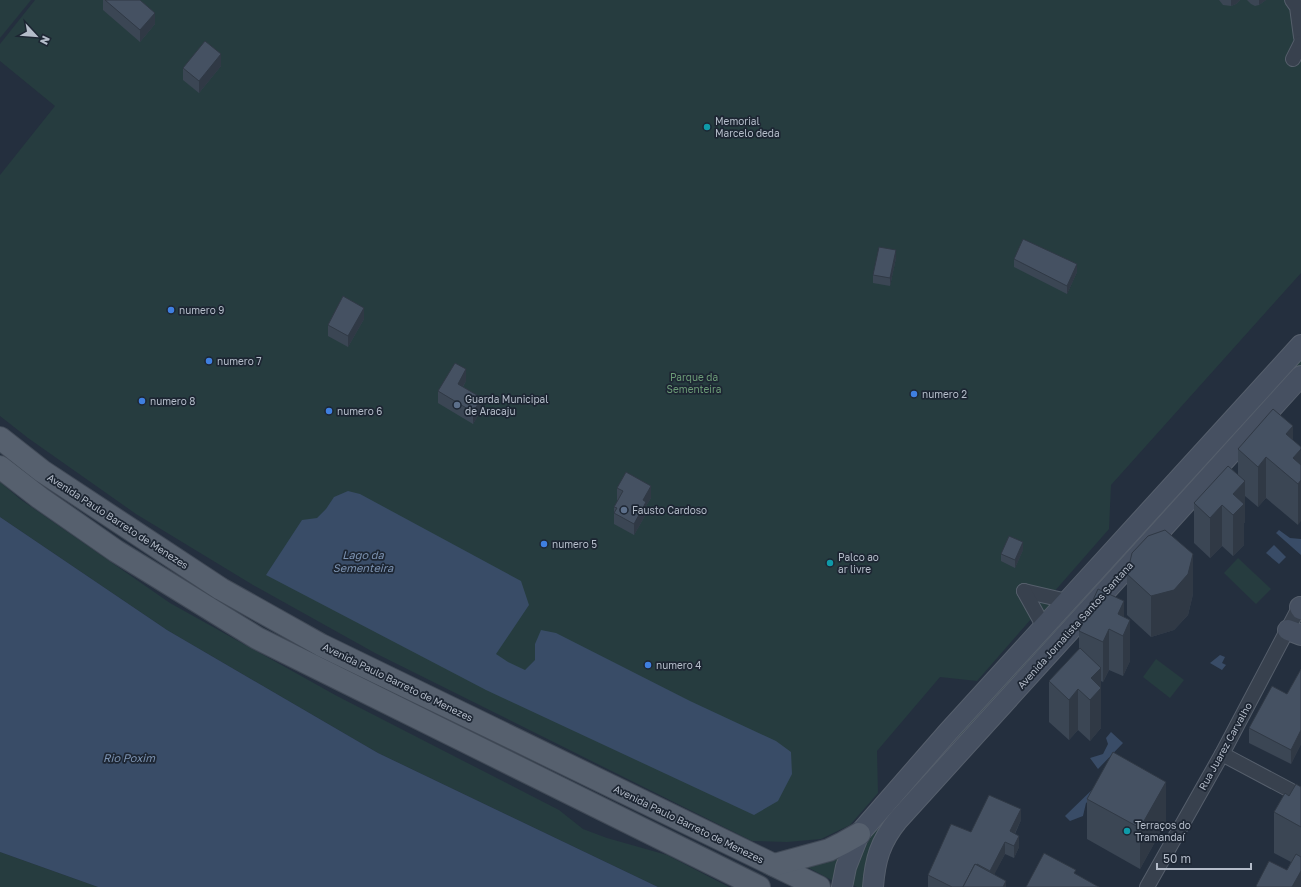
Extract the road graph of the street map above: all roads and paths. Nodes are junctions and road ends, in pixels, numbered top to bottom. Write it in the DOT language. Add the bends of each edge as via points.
graph roads {
  1 [pos="1292,0"];
  2 [pos="1301,37"];
  3 [pos="1301,43"];
  4 [pos="1293,59"];
  5 [pos="1301,346"];
  6 [pos="1301,376"];
  7 [pos="0,438"];
  8 [pos="0,467"];
  9 [pos="1067,600"];
  10 [pos="1300,607"];
  11 [pos="1043,627"];
  12 [pos="1294,632"];
  13 [pos="948,732"];
  14 [pos="1222,754"];
  15 [pos="953,760"];
  16 [pos="1301,796"];
  17 [pos="859,834"];
  18 [pos="774,865"];
  19 [pos="759,887"];
  20 [pos="819,887"];
  21 [pos="842,887"];
  22 [pos="873,887"];
  23 [pos="1147,887"];
  1 -- 2 [label="street" via="1297,7"];
  3 -- 4 [label="street"];
  5 -- 9 [label="main road"];
  6 -- 15 [label="main road, Avenida Jornalista Santos Santana"];
  7 -- 18 [label="main road, Avenida Paulo Barreto de Menezes" via="42,471 221,589 322,645"];
  8 -- 19 [label="main road" via="116,551 257,638"];
  9 -- 11 [label="main road"];
  9 -- 11 [label="street" via="1024,591"];
  10 -- 12 [label="street, Rua Juarez Carvalho"];
  11 -- 13 [label="main road"];
  12 -- 14 [label="street, Rua Juarez Carvalho"];
  13 -- 15 [label="main road" via="943,749"];
  13 -- 17 [label="main road"];
  14 -- 16 [label="street"];
  14 -- 23 [label="street, Rua Juarez Carvalho"];
  15 -- 22 [label="main road, Avenida Jornalista Santos Santana" via="890,830 880,848"];
  17 -- 18 [label="main road" via="829,850"];
  17 -- 21 [label="main road" via="846,867"];
  18 -- 20 [label="main road, Avenida Paulo Barreto de Menezes"];
}
